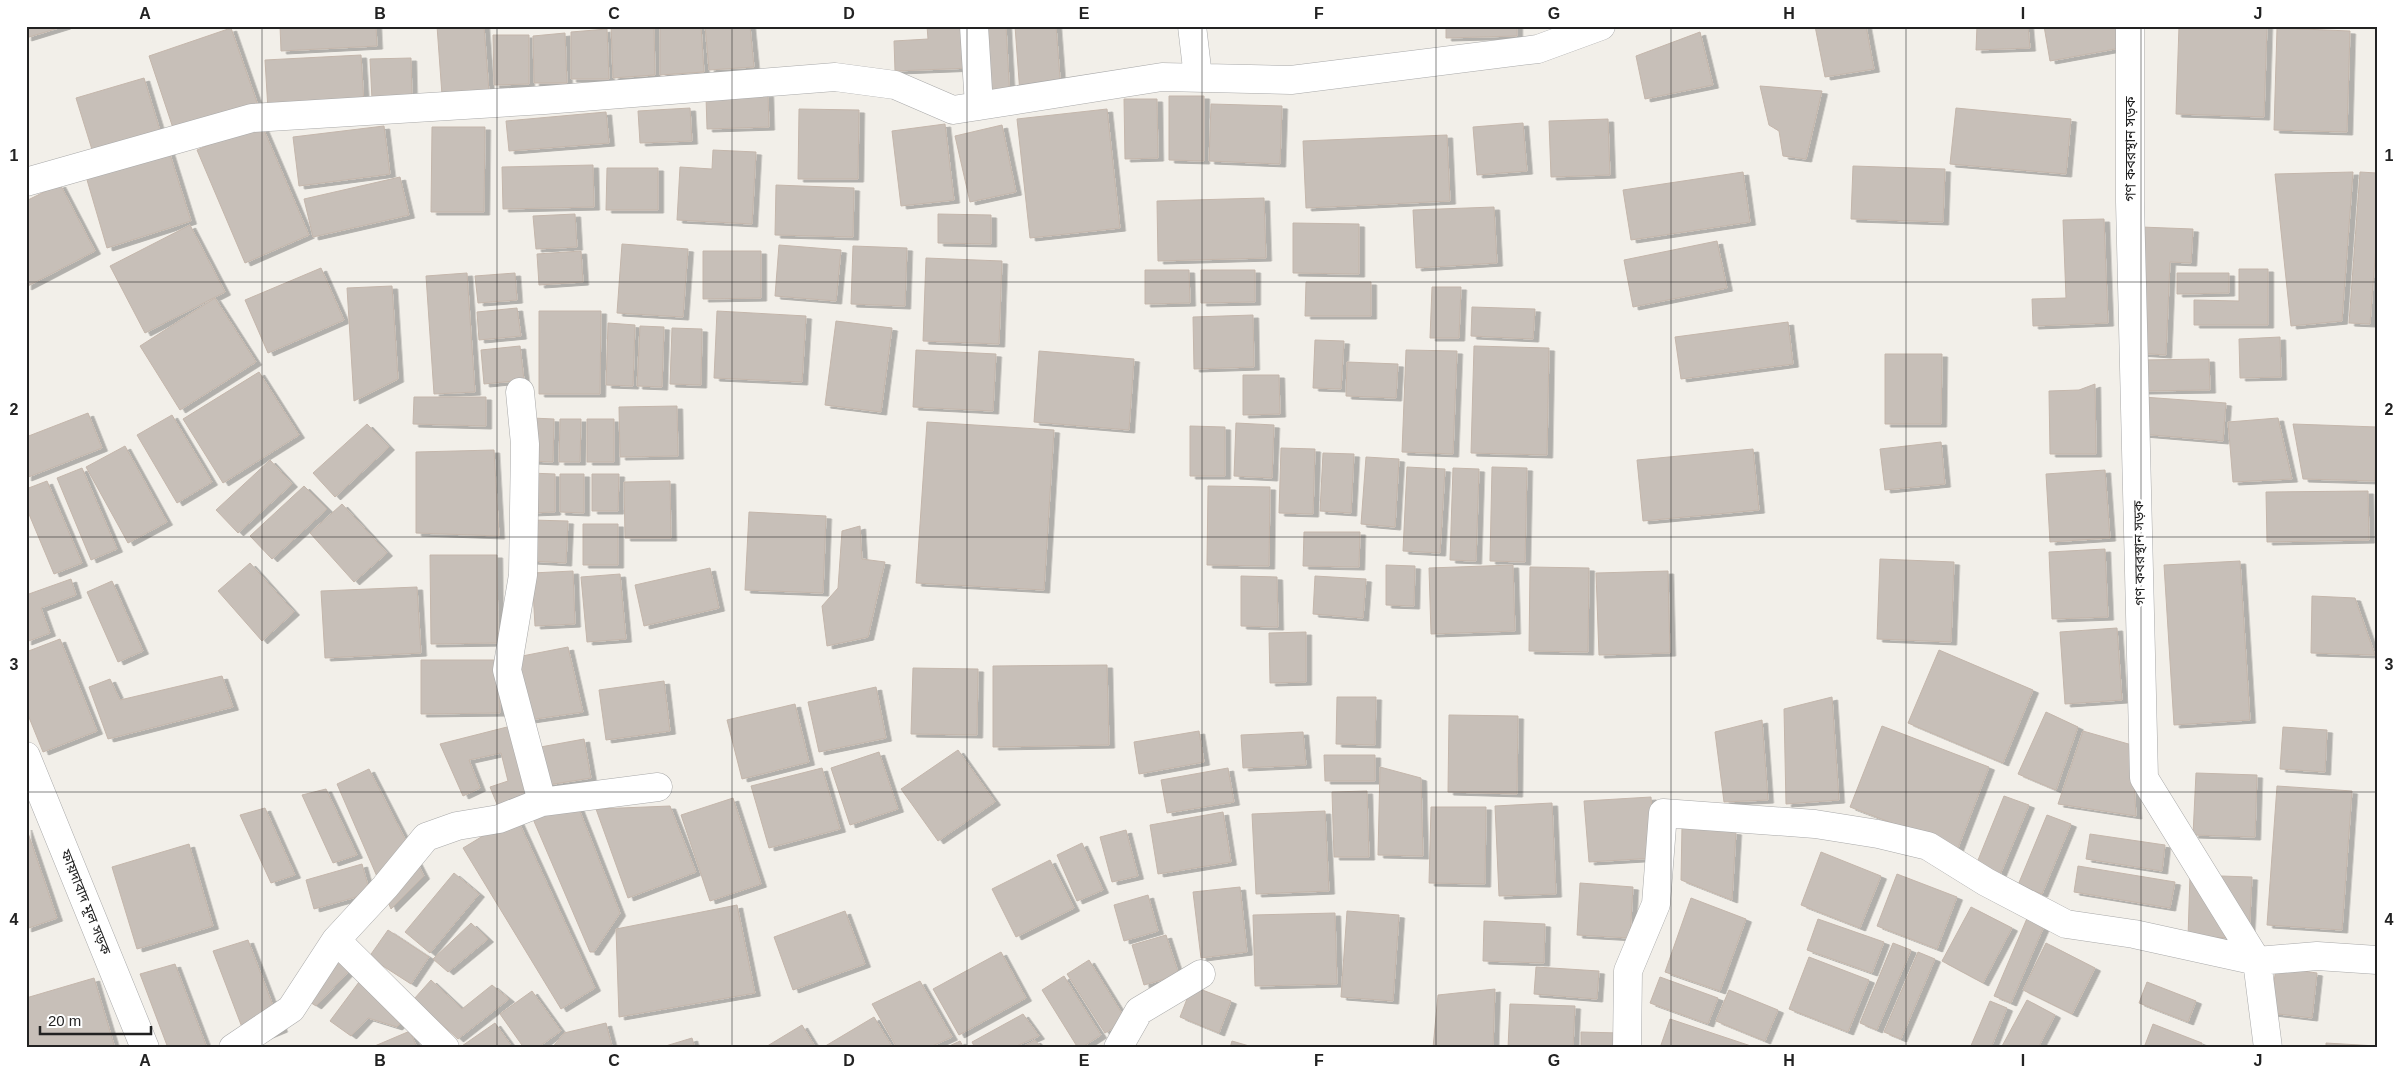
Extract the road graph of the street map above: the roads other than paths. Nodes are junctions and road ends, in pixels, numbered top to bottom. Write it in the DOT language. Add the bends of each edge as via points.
graph roads {
  1 [pos="974,26"];
  2 [pos="1192,26"];
  3 [pos="1601,26"];
  4 [pos="2130,26"];
  5 [pos="1198,77"];
  6 [pos="979,106"];
  7 [pos="26,182"];
  8 [pos="520,392"];
  9 [pos="26,756"];
  10 [pos="658,786"];
  11 [pos="542,802"];
  12 [pos="336,940"];
  13 [pos="2377,960"];
  14 [pos="2257,961"];
  15 [pos="1201,974"];
  16 [pos="145,1048"];
  17 [pos="233,1048"];
  18 [pos="445,1048"];
  19 [pos="1118,1048"];
  20 [pos="1628,1048"];
  21 [pos="2268,1048"];
  1 -- 6 [label="street"];
  2 -- 5 [label="street"];
  3 -- 5 [label="street" via="1538,49 1291,80"];
  4 -- 14 [label="street, গণ কবরস্থান সড়ক" via="2130,202 2144,778"];
  5 -- 6 [label="street" via="1162,77"];
  6 -- 7 [label="street" via="954,110 895,84 834,77 545,100 252,118"];
  8 -- 11 [label="street" via="526,444 522,575 507,670"];
  9 -- 16 [label="street, ফায়দাবাদ মূল সড়ক"];
  10 -- 11 [label="street"];
  11 -- 12 [label="street" via="499,818 457,826 426,837"];
  12 -- 17 [label="street" via="291,1009"];
  12 -- 18 [label="street"];
  13 -- 14 [label="street" via="2317,956"];
  14 -- 20 [label="street" via="2134,934 2066,924 1986,882 1928,846 1815,824 1663,813 1656,904 1628,971"];
  14 -- 21 [label="street, গণ কবরস্থান সড়ক"];
  15 -- 19 [label="street" via="1139,1011"];
}
